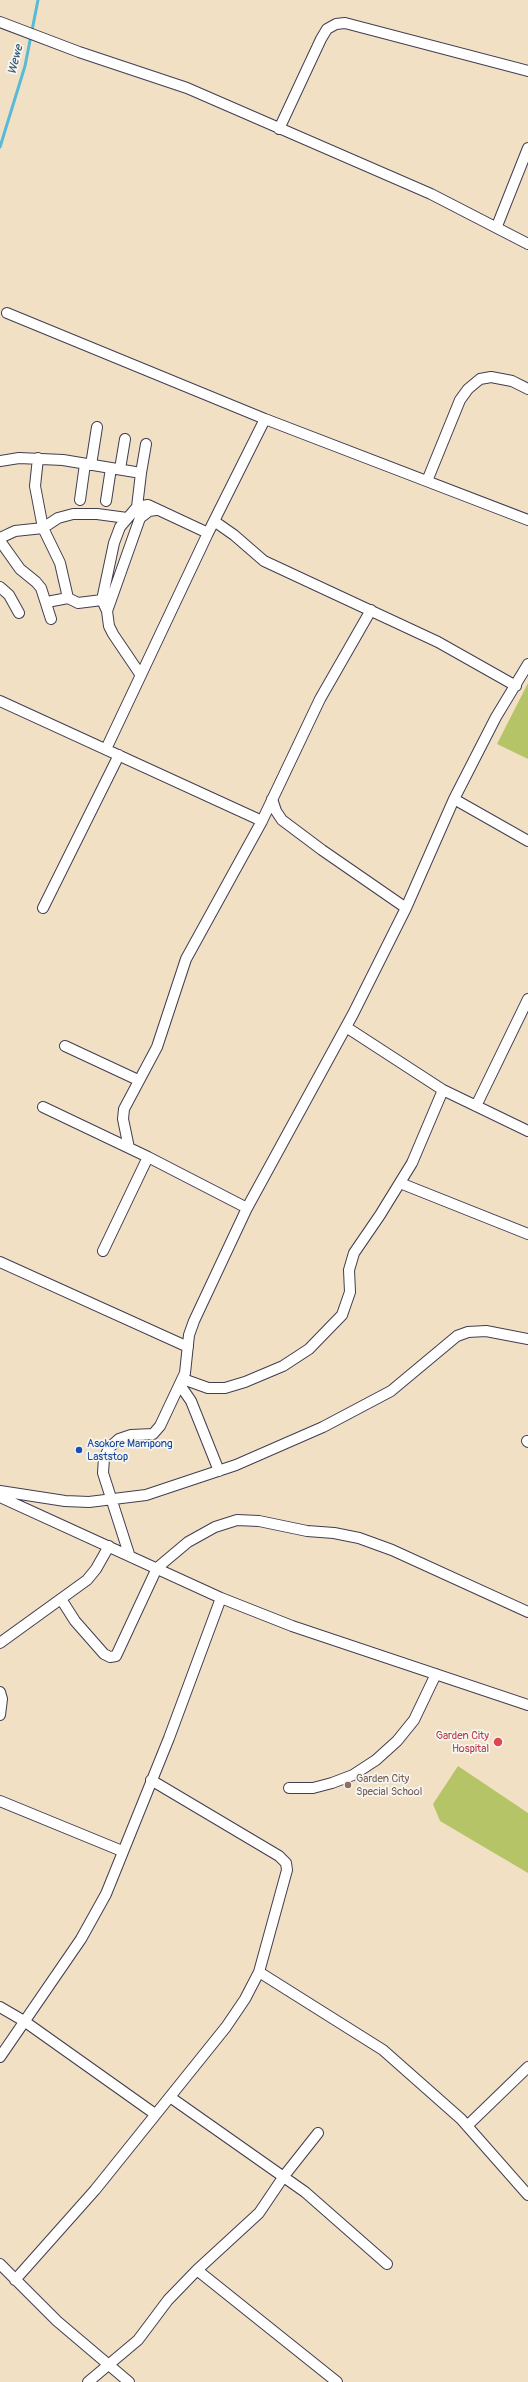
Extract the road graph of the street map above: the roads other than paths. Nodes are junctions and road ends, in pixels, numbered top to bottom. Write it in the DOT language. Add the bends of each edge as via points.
graph roads {
  1 [pos="0,22"];
  2 [pos="528,71"];
  3 [pos="280,129"];
  4 [pos="528,148"];
  5 [pos="497,226"];
  6 [pos="528,244"];
  7 [pos="7,313"];
  8 [pos="528,389"];
  9 [pos="265,419"];
  10 [pos="97,427"];
  11 [pos="125,439"];
  12 [pos="146,444"];
  13 [pos="38,458"];
  14 [pos="0,461"];
  15 [pos="88,464"];
  16 [pos="116,469"];
  17 [pos="141,473"];
  18 [pos="427,481"];
  19 [pos="80,500"];
  20 [pos="106,501"];
  21 [pos="137,507"];
  22 [pos="156,510"];
  23 [pos="127,518"];
  24 [pos="528,520"];
  25 [pos="214,521"];
  26 [pos="43,528"];
  27 [pos="208,533"];
  28 [pos="0,539"];
  29 [pos="113,576"];
  30 [pos="0,587"];
  31 [pos="68,598"];
  32 [pos="102,600"];
  33 [pos="47,602"];
  34 [pos="372,610"];
  35 [pos="107,611"];
  36 [pos="19,613"];
  37 [pos="51,619"];
  38 [pos="528,664"];
  39 [pos="140,674"];
  40 [pos="516,686"];
  41 [pos="0,701"];
  42 [pos="106,749"];
  43 [pos="119,755"];
  44 [pos="272,799"];
  45 [pos="454,799"];
  46 [pos="262,821"];
  47 [pos="528,841"];
  48 [pos="43,908"];
  49 [pos="406,908"];
  50 [pos="528,999"];
  51 [pos="346,1027"];
  52 [pos="65,1046"];
  53 [pos="138,1080"];
  54 [pos="443,1090"];
  55 [pos="476,1106"];
  56 [pos="43,1107"];
  57 [pos="528,1131"];
  58 [pos="129,1148"];
  59 [pos="148,1157"];
  60 [pos="400,1183"];
  61 [pos="247,1208"];
  62 [pos="528,1234"];
  63 [pos="103,1251"];
  64 [pos="0,1262"];
  65 [pos="528,1339"];
  66 [pos="188,1347"];
  67 [pos="181,1382"];
  68 [pos="219,1471"];
  69 [pos="0,1490"];
  70 [pos="0,1498"];
  71 [pos="111,1501"];
  72 [pos="109,1546"];
  73 [pos="129,1554"];
  74 [pos="157,1568"];
  75 [pos="222,1598"];
  76 [pos="61,1599"];
  77 [pos="528,1612"];
  78 [pos="0,1643"];
  79 [pos="436,1674"];
  80 [pos="0,1692"];
  81 [pos="528,1705"];
  82 [pos="0,1715"];
  83 [pos="151,1780"];
  84 [pos="289,1788"];
  85 [pos="0,1801"];
  86 [pos="122,1851"];
  87 [pos="260,1972"];
  88 [pos="0,2007"];
  89 [pos="24,2021"];
  90 [pos="0,2057"];
  91 [pos="528,2067"];
  92 [pos="170,2097"];
  93 [pos="155,2114"];
  94 [pos="467,2126"];
  95 [pos="318,2133"];
  96 [pos="284,2176"];
  97 [pos="528,2195"];
  98 [pos="0,2264"];
  99 [pos="387,2264"];
  100 [pos="197,2270"];
  101 [pos="15,2280"];
  102 [pos="107,2364"];
  103 [pos="88,2382"];
  104 [pos="129,2382"];
  105 [pos="337,2382"];
  1 -- 3 [label="street" via="187,88"];
  2 -- 3 [label="street" via="345,23 336,24 327,29 321,39"];
  3 -- 5 [label="street" via="431,194"];
  4 -- 5 [label="street"];
  5 -- 6 [label="street"];
  7 -- 9 [label="street"];
  8 -- 18 [label="street" via="512,381 491,377 480,380 468,389 460,400"];
  9 -- 18 [label="street"];
  9 -- 25 [label="street"];
  10 -- 15 [label="street"];
  11 -- 16 [label="street"];
  12 -- 17 [label="street"];
  13 -- 14 [label="street"];
  13 -- 15 [label="street"];
  13 -- 26 [label="street" via="35,486"];
  15 -- 16 [label="street"];
  15 -- 19 [label="street"];
  16 -- 17 [label="street"];
  16 -- 20 [label="street"];
  17 -- 21 [label="street"];
  18 -- 24 [label="street"];
  21 -- 22 [label="street" via="148,505"];
  21 -- 23 [label="street"];
  22 -- 27 [label="street"];
  22 -- 29 [label="street" via="149,511 140,518"];
  23 -- 26 [label="street" via="73,514 58,518"];
  23 -- 29 [label="street" via="120,527 114,543"];
  25 -- 27 [label="street"];
  25 -- 34 [label="street" via="264,561"];
  26 -- 28 [label="street" via="15,531"];
  26 -- 31 [label="street" via="60,563"];
  27 -- 39 [label="street"];
  28 -- 33 [label="street" via="20,569 36,582"];
  29 -- 32 [label="street"];
  29 -- 35 [label="street"];
  30 -- 36 [label="street" via="9,595"];
  31 -- 32 [label="street" via="78,603"];
  31 -- 33 [label="street"];
  32 -- 35 [label="street"];
  33 -- 37 [label="street"];
  34 -- 40 [label="street" via="438,642"];
  34 -- 44 [label="street" via="320,700"];
  35 -- 39 [label="street" via="113,634"];
  38 -- 40 [label="street"];
  39 -- 42 [label="street"];
  40 -- 45 [label="street" via="496,717"];
  41 -- 42 [label="street"];
  42 -- 43 [label="street"];
  43 -- 46 [label="street"];
  43 -- 48 [label="street"];
  44 -- 46 [label="street"];
  44 -- 49 [label="street" via="282,820"];
  45 -- 47 [label="street"];
  45 -- 49 [label="street"];
  46 -- 53 [label="street" via="186,959 157,1047"];
  49 -- 51 [label="street"];
  50 -- 55 [label="street"];
  51 -- 54 [label="street"];
  51 -- 61 [label="street"];
  52 -- 53 [label="street"];
  53 -- 58 [label="street" via="124,1109 123,1119"];
  54 -- 55 [label="street"];
  54 -- 60 [label="street" via="412,1163"];
  55 -- 57 [label="street"];
  56 -- 58 [label="street"];
  58 -- 59 [label="street"];
  59 -- 61 [label="street"];
  59 -- 63 [label="street"];
  60 -- 62 [label="street"];
  60 -- 67 [label="street" via="354,1253 349,1270 350,1292 342,1315 309,1349 283,1366 225,1388 208,1388"];
  61 -- 66 [label="street" via="194,1321"];
  64 -- 66 [label="street"];
  65 -- 68 [label="street" via="486,1331 468,1332 457,1336 391,1391 323,1427"];
  66 -- 67 [label="street" via="188,1360"];
  67 -- 68 [label="street"];
  67 -- 71 [label="street" via="157,1432 131,1435 119,1439 110,1447 104,1458 103,1473"];
  68 -- 71 [label="street" via="146,1495"];
  69 -- 71 [label="street" via="65,1501"];
  70 -- 72 [label="street"];
  71 -- 73 [label="street"];
  72 -- 73 [label="street"];
  72 -- 76 [label="street" via="96,1570 87,1580"];
  73 -- 74 [label="street"];
  74 -- 75 [label="street"];
  74 -- 76 [label="street" via="116,1656 104,1654"];
  74 -- 77 [label="street" via="188,1542 214,1527 237,1520 259,1521 365,1541 392,1550"];
  75 -- 79 [label="street" via="292,1626"];
  75 -- 83 [label="street"];
  76 -- 78 [label="street"];
  79 -- 81 [label="street"];
  79 -- 84 [label="street" via="414,1720 376,1760 353,1775 332,1783 313,1788"];
  80 -- 82 [label="street"];
  83 -- 86 [label="street"];
  83 -- 87 [label="street" via="286,1862 287,1870"];
  85 -- 86 [label="street"];
  86 -- 89 [label="street" via="92,1922"];
  87 -- 92 [label="street" via="226,2026"];
  87 -- 94 [label="street" via="383,2050"];
  88 -- 89 [label="street"];
  89 -- 90 [label="street"];
  89 -- 93 [label="street"];
  91 -- 94 [label="street"];
  92 -- 93 [label="street"];
  92 -- 96 [label="street"];
  93 -- 101 [label="street" via="58,2233"];
  94 -- 97 [label="street"];
  95 -- 96 [label="street"];
  96 -- 99 [label="street"];
  96 -- 100 [label="street" via="259,2213"];
  98 -- 101 [label="street"];
  100 -- 102 [label="street" via="168,2300 138,2340"];
  100 -- 105 [label="street"];
  101 -- 102 [label="street"];
  102 -- 103 [label="street"];
  102 -- 104 [label="street"];
}
